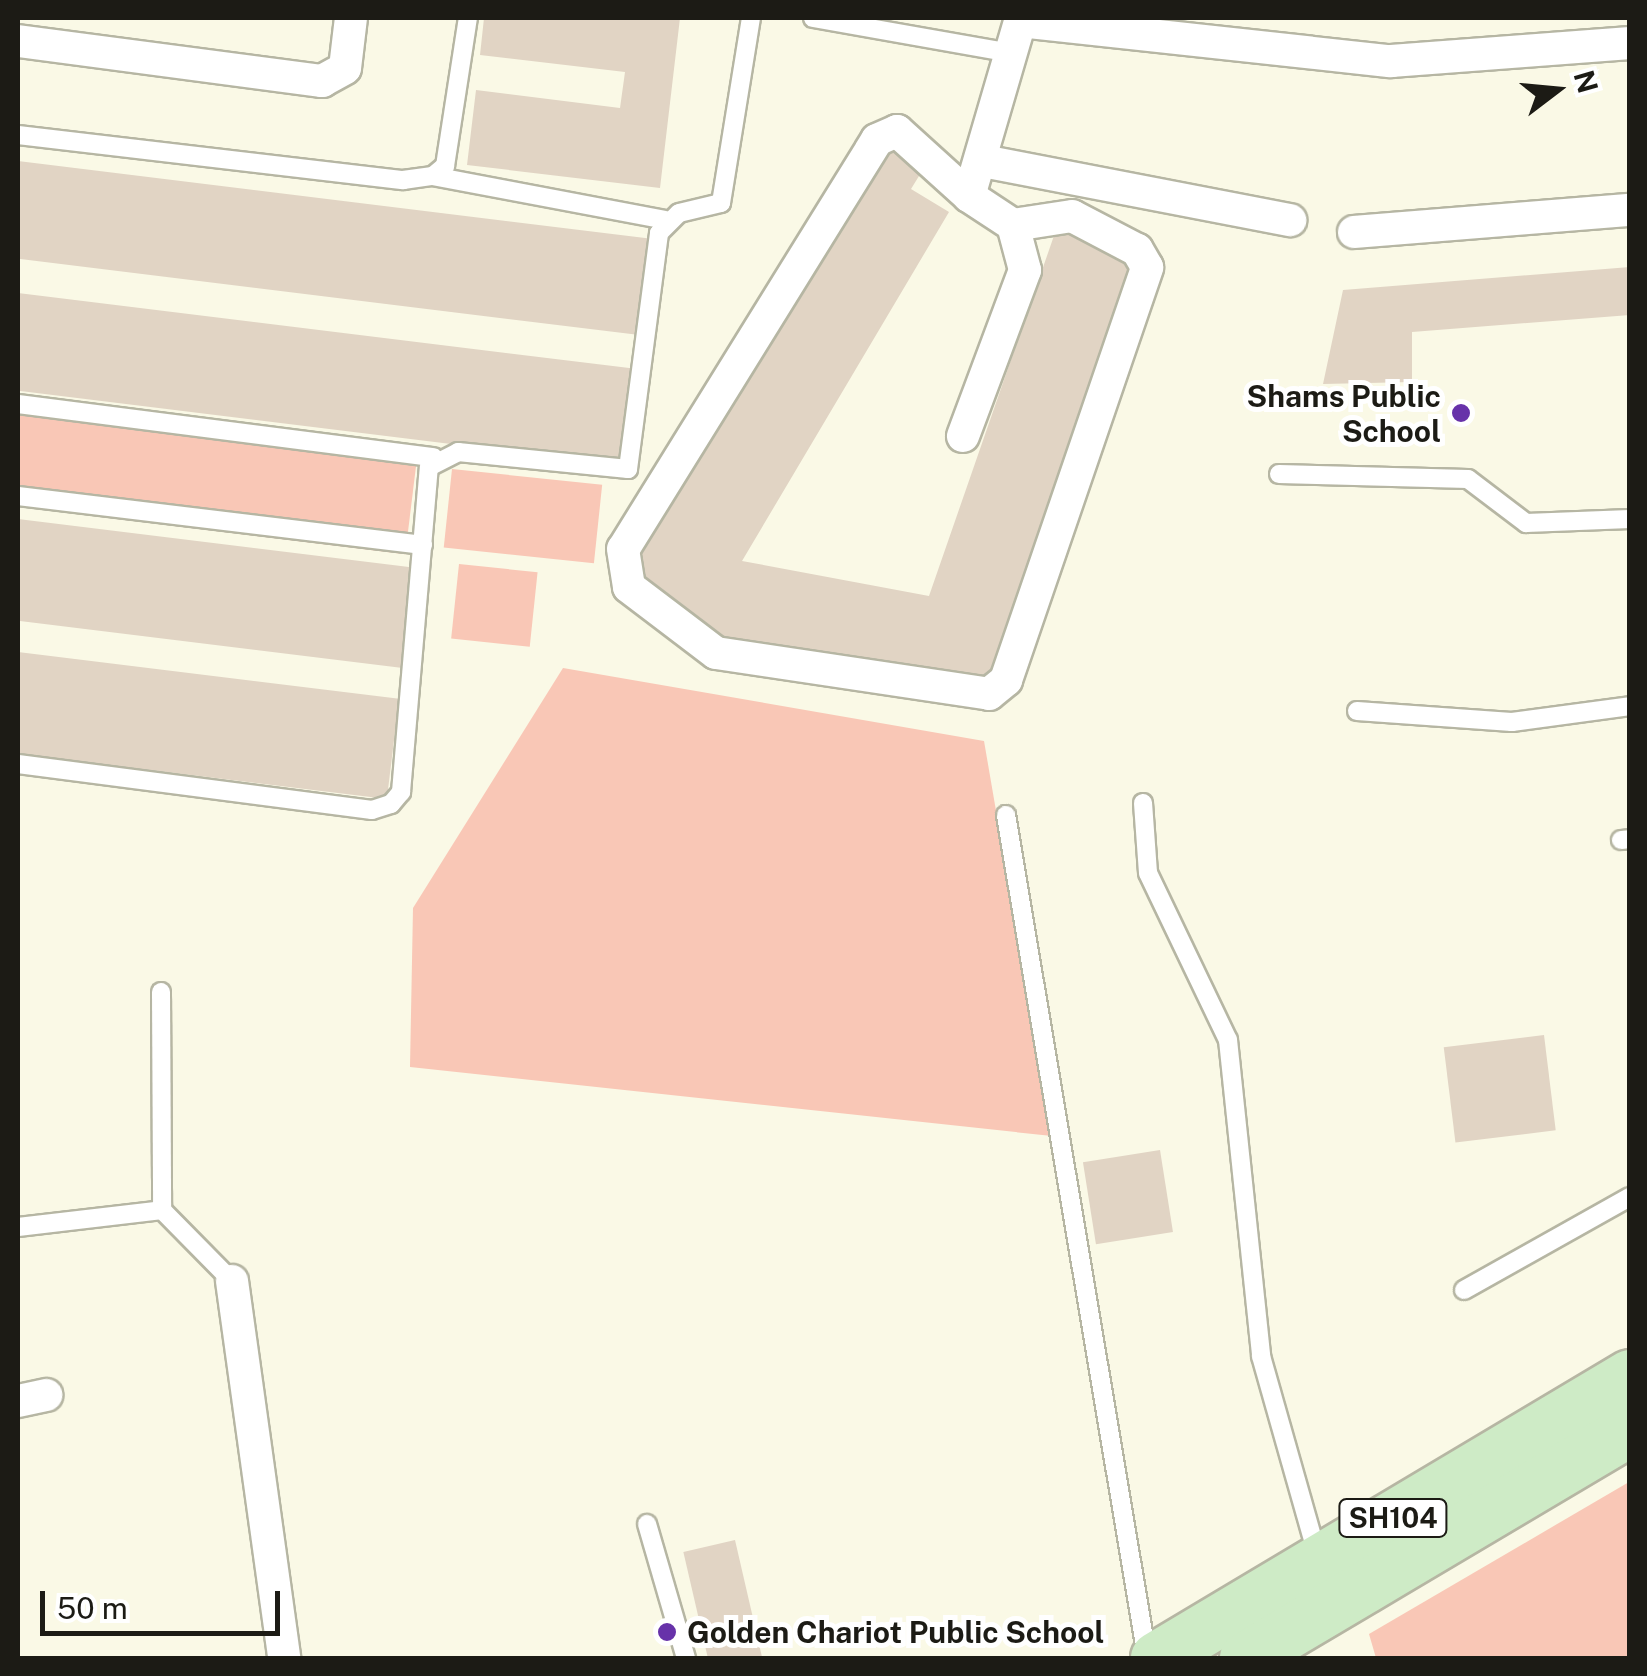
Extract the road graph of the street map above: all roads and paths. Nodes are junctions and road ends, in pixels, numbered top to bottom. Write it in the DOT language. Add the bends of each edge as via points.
graph roads {
  1 [pos="352,18"];
  2 [pos="468,18"];
  3 [pos="752,18"];
  4 [pos="813,18"];
  5 [pos="1018,31"];
  6 [pos="18,41"];
  7 [pos="1630,43"];
  8 [pos="18,135"];
  9 [pos="983,161"];
  10 [pos="433,176"];
  11 [pos="969,196"];
  12 [pos="1630,210"];
  13 [pos="665,220"];
  14 [pos="1290,220"];
  15 [pos="1013,224"];
  16 [pos="1354,232"];
  17 [pos="18,404"];
  18 [pos="963,436"];
  19 [pos="434,457"];
  20 [pos="1280,474"];
  21 [pos="18,496"];
  22 [pos="1630,519"];
  23 [pos="423,545"];
  24 [pos="1630,706"];
  25 [pos="1357,711"];
  26 [pos="18,764"];
  27 [pos="1142,803"];
  28 [pos="1006,814"];
  29 [pos="161,992"];
  30 [pos="1630,1197"];
  31 [pos="162,1210"];
  32 [pos="18,1227"];
  33 [pos="232,1281"];
  34 [pos="1464,1290"];
  35 [pos="1630,1376"];
  36 [pos="1630,1430"];
  37 [pos="648,1524"];
  38 [pos="1319,1562"];
  39 [pos="284,1658"];
  40 [pos="686,1658"];
  41 [pos="1147,1658"];
  42 [pos="1157,1658"];
  43 [pos="1246,1658"];
  1 -- 6 [label="street" via="345,68 322,81"];
  2 -- 10 [label="lane" via="446,166"];
  3 -- 13 [label="lane" via="721,204"];
  4 -- 5 [label="lane"];
  5 -- 7 [label="street" via="1391,61"];
  5 -- 9 [label="street"];
  8 -- 10 [label="lane" via="403,180"];
  9 -- 11 [label="street"];
  9 -- 14 [label="street"];
  10 -- 13 [label="lane"];
  11 -- 15 [label="street"];
  11 -- 15 [label="street" via="898,131 877,140 623,549 628,587 716,652 989,694 1006,680 1147,267 1137,250 1072,216"];
  12 -- 16 [label="street"];
  13 -- 19 [label="lane" via="628,469 458,452"];
  15 -- 18 [label="street" via="1025,270"];
  17 -- 19 [label="lane"];
  19 -- 23 [label="lane"];
  20 -- 22 [label="lane" via="1468,479 1526,523"];
  21 -- 23 [label="lane"];
  23 -- 26 [label="lane" via="400,792 391,804 359,808"];
  24 -- 25 [label="lane" via="1512,722"];
  27 -- 38 [label="lane" via="1148,873 1228,1040 1261,1356"];
  28 -- 41 [label="lane"];
  29 -- 31 [label="lane"];
  30 -- 34 [label="lane"];
  31 -- 32 [label="lane"];
  31 -- 33 [label="lane"];
  33 -- 39 [label="street"];
  35 -- 38 [label="main road, SH104"];
  36 -- 43 [label="main road, SH104"];
  37 -- 40 [label="lane"];
  38 -- 42 [label="main road, SH104"];
}
